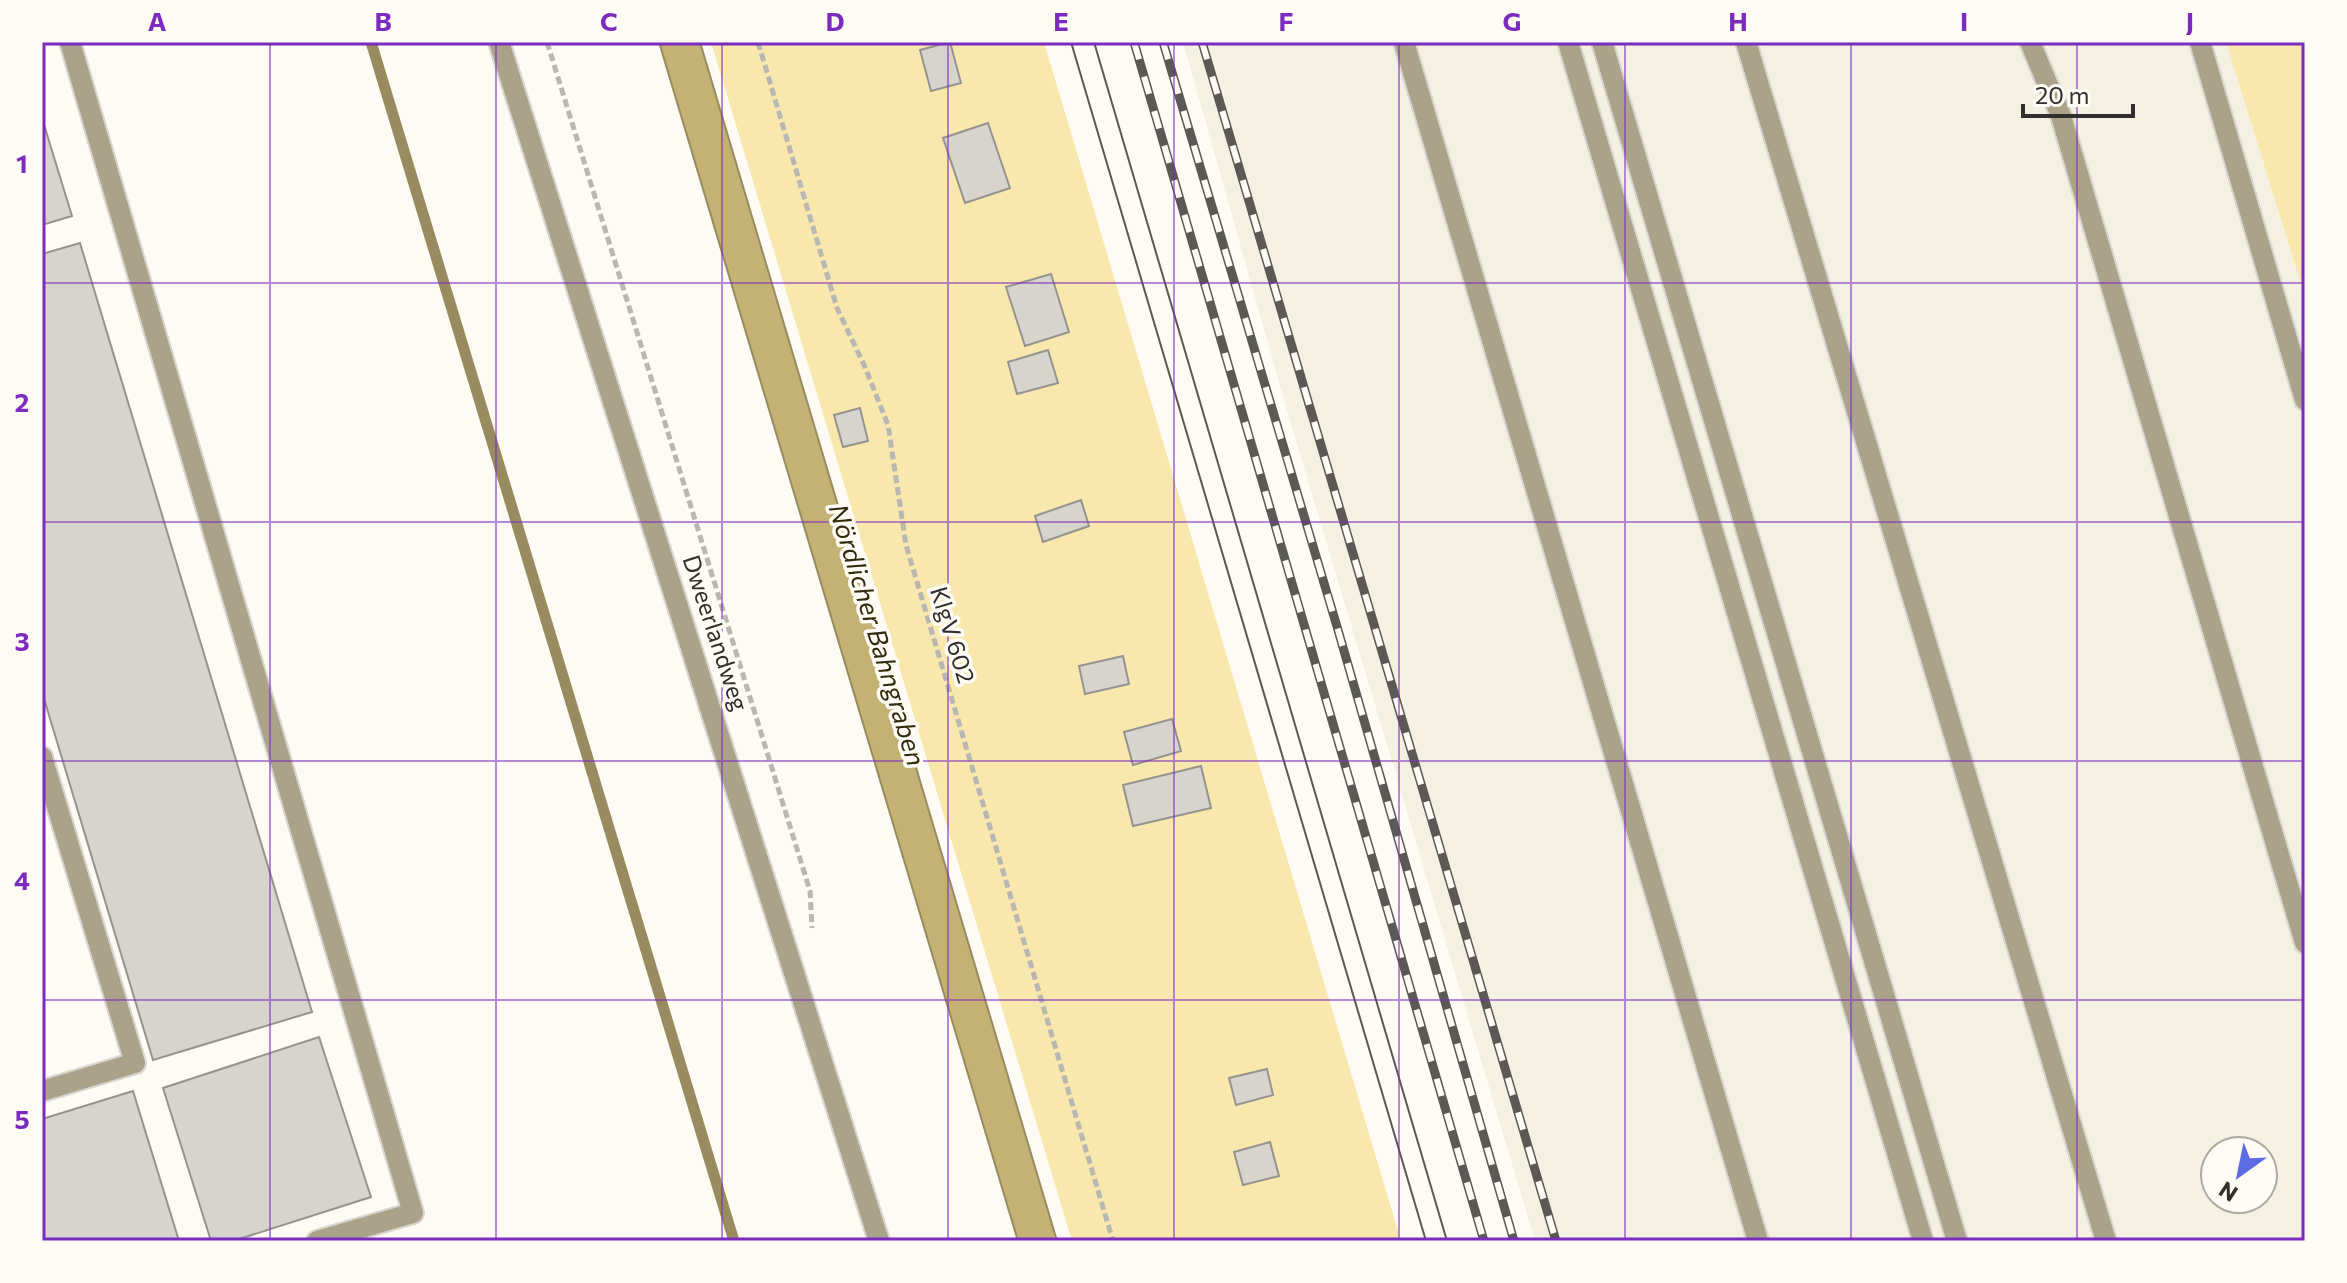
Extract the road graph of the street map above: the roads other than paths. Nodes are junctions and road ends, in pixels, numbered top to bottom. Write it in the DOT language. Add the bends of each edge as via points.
graph roads {
  1 [pos="70,42"];
  2 [pos="499,42"];
  3 [pos="1404,42"];
  4 [pos="1568,42"];
  5 [pos="1602,42"];
  6 [pos="1746,42"];
  7 [pos="2030,42"];
  8 [pos="2200,42"];
  9 [pos="2305,400"];
  10 [pos="42,757"];
  11 [pos="2305,943"];
  12 [pos="42,1091"];
  13 [pos="317,1241"];
  14 [pos="879,1241"];
  15 [pos="1758,1241"];
  16 [pos="1923,1241"];
  17 [pos="1957,1241"];
  18 [pos="2106,1241"];
  1 -- 13 [label="street" via="413,1213"];
  2 -- 14 [label="street, Dweerlandweg"];
  3 -- 15 [label="street"];
  4 -- 16 [label="street"];
  5 -- 17 [label="street"];
  6 -- 18 [label="street"];
  7 -- 11 [label="street" via="2061,116"];
  8 -- 9 [label="street"];
  10 -- 12 [label="street" via="135,1063"];
}
